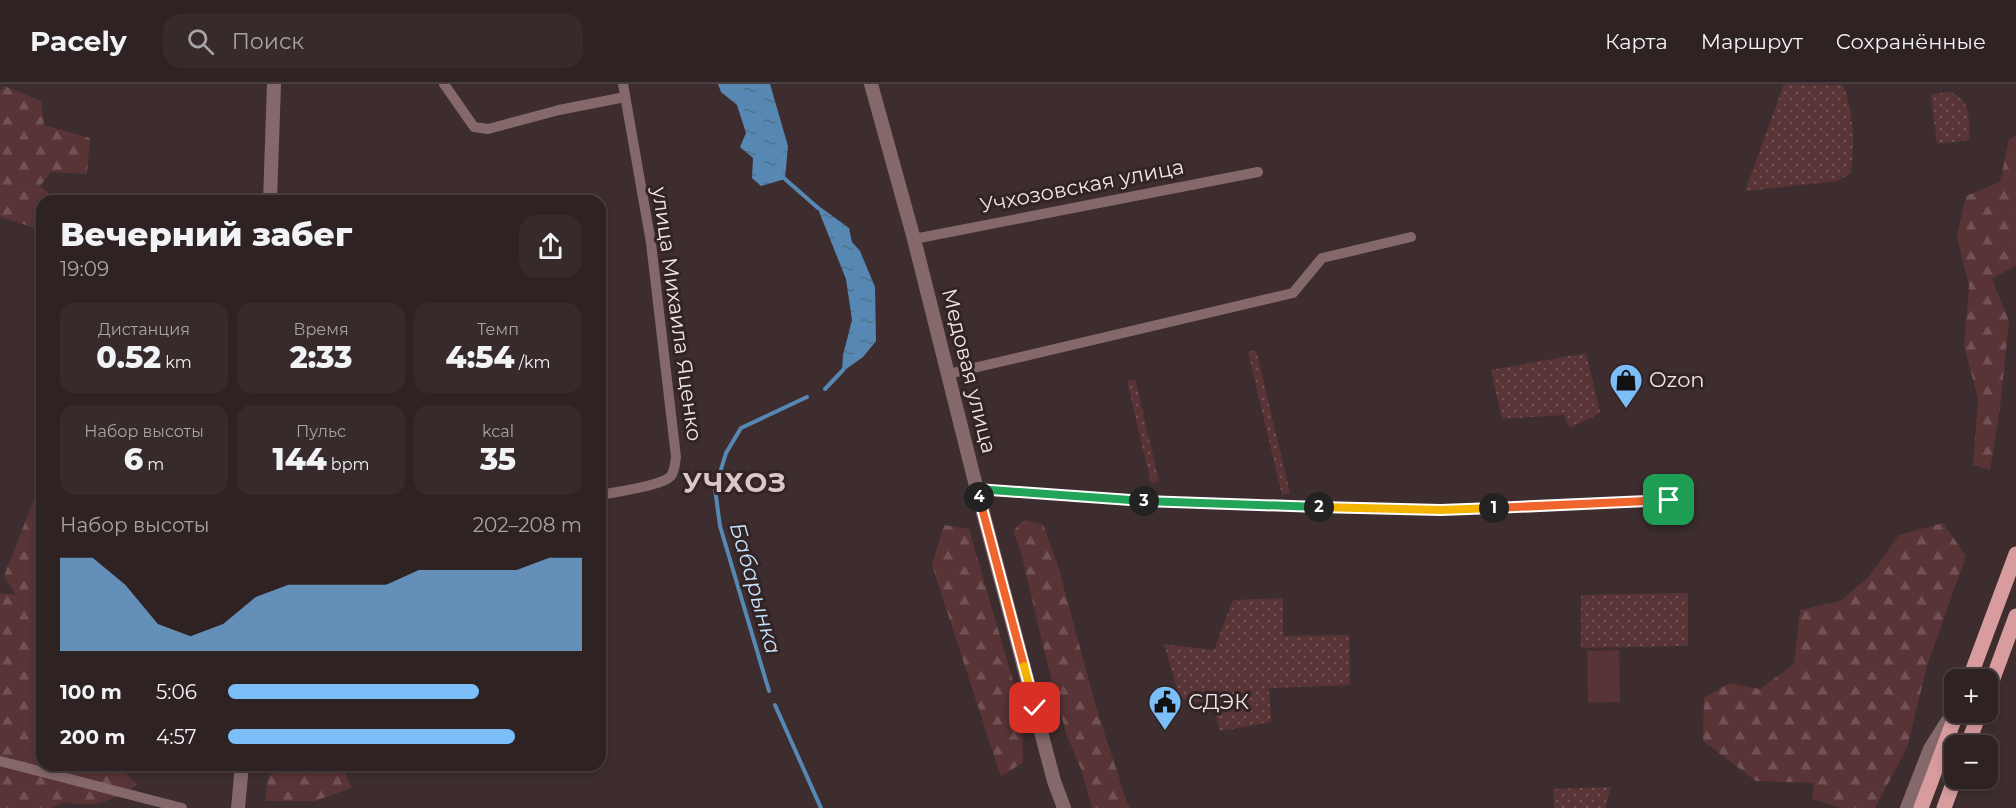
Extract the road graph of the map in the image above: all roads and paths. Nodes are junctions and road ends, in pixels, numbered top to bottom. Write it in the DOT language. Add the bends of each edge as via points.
graph roads {
  1 [pos="274,84"];
  2 [pos="444,84"];
  3 [pos="622,84"];
  4 [pos="871,84"];
  5 [pos="625,97"];
  6 [pos="1258,172"];
  7 [pos="270,195"];
  8 [pos="1412,237"];
  9 [pos="914,239"];
  10 [pos="948,375"];
  11 [pos="977,489"];
  12 [pos="606,494"];
  13 [pos="1669,500"];
  14 [pos="2016,554"];
  15 [pos="2016,616"];
  16 [pos="1973,669"];
  17 [pos="1996,669"];
  18 [pos="1948,723"];
  19 [pos="1952,723"];
  20 [pos="0,761"];
  21 [pos="36,770"];
  22 [pos="39,771"];
  23 [pos="241,771"];
  24 [pos="1951,789"];
  25 [pos="182,808"];
  26 [pos="238,808"];
  27 [pos="1064,808"];
  28 [pos="1907,808"];
  29 [pos="1921,808"];
  30 [pos="1944,808"];
  1 -- 7 [label="street"];
  2 -- 5 [label="street" via="474,127 488,129"];
  3 -- 5 [label="street, улица Михаила Яценко"];
  4 -- 9 [label="street, Медовая улица"];
  5 -- 12 [label="street, улица Михаила Яценко" via="651,243 676,457 670,477"];
  6 -- 9 [label="street, Учхозовская улица"];
  8 -- 10 [label="street" via="1322,258 1293,293"];
  9 -- 10 [label="street, Медовая улица"];
  10 -- 11 [label="street, Медовая улица"];
  11 -- 13 [label="street" via="1209,504 1441,510"];
  11 -- 27 [label="street, Медовая улица"];
  14 -- 16 [label="main road"];
  15 -- 17 [label="main road"];
  18 -- 28 [label="street" via="1930,749"];
  19 -- 29 [label="main road"];
  20 -- 21 [label="street"];
  22 -- 25 [label="street"];
  23 -- 26 [label="street"];
  24 -- 30 [label="main road"];
}
